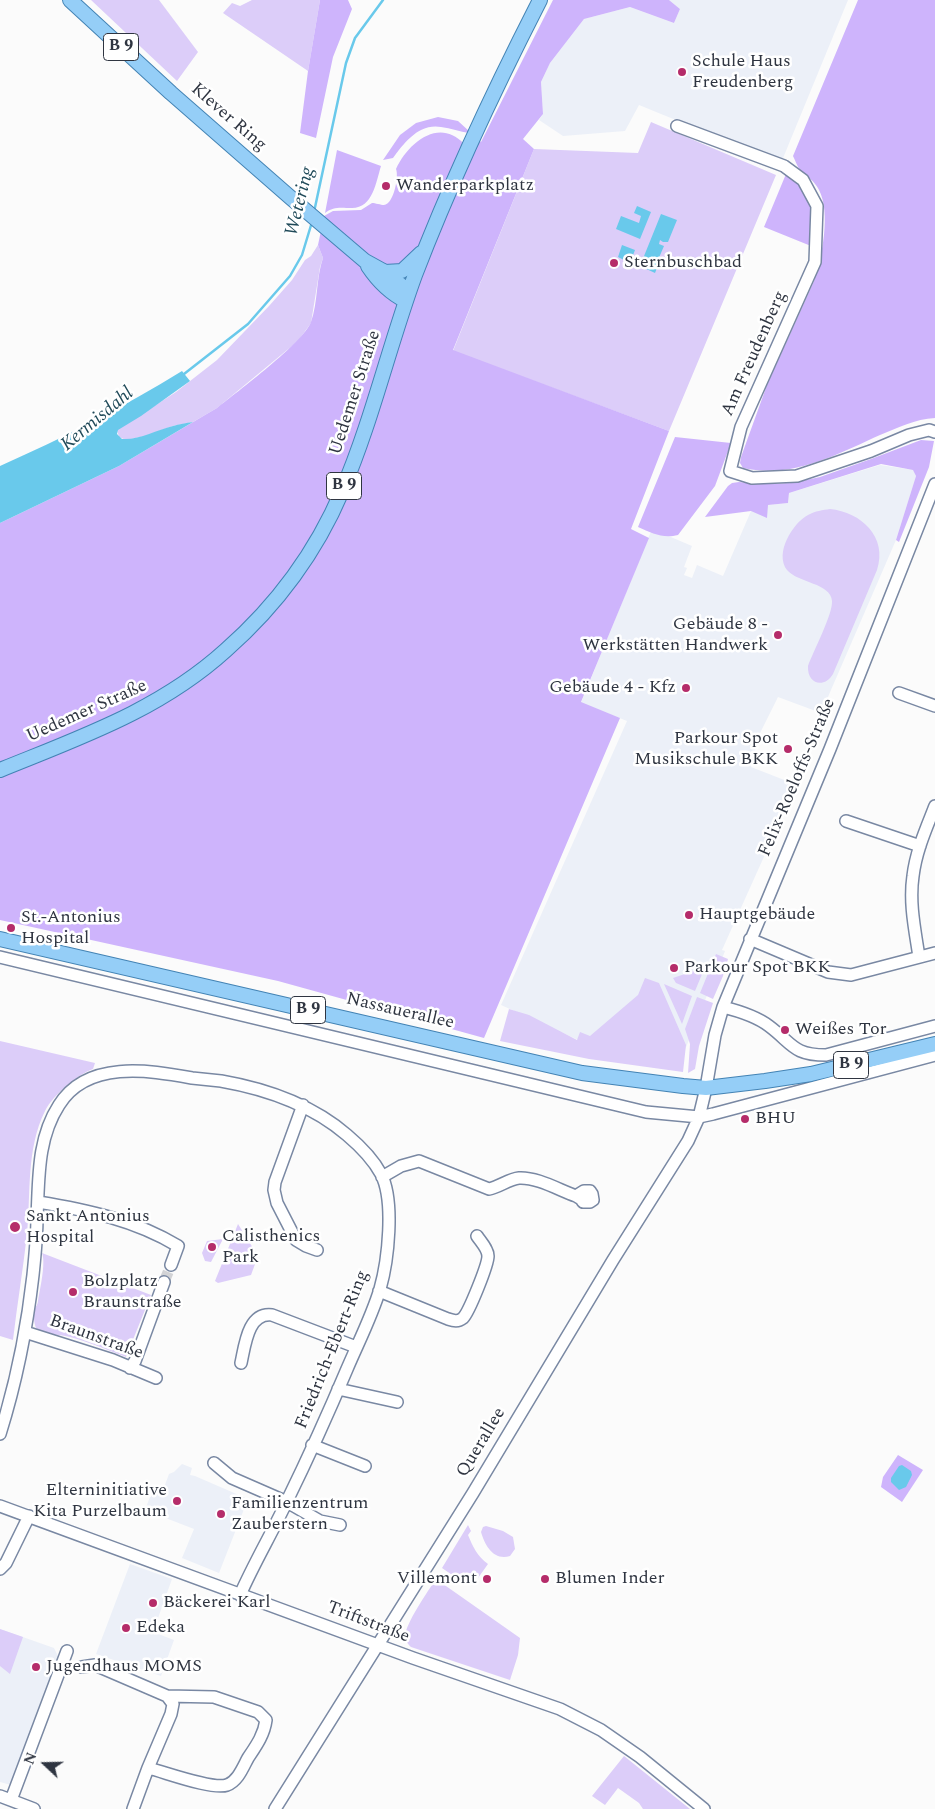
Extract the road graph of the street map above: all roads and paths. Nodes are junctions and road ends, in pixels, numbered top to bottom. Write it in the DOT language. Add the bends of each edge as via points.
graph roads {
  1 [pos="70,0"];
  2 [pos="540,0"];
  3 [pos="677,126"];
  4 [pos="426,247"];
  5 [pos="365,261"];
  6 [pos="385,272"];
  7 [pos="408,297"];
  8 [pos="935,432"];
  9 [pos="935,484"];
  10 [pos="899,693"];
  11 [pos="935,706"];
  12 [pos="0,770"];
  13 [pos="935,806"];
  14 [pos="846,821"];
  15 [pos="920,846"];
  16 [pos="0,939"];
  17 [pos="750,939"];
  18 [pos="935,953"];
  19 [pos="0,957"];
  20 [pos="920,957"];
  21 [pos="723,1007"];
  22 [pos="935,1026"];
  23 [pos="935,1044"];
  24 [pos="935,1055"];
  25 [pos="706,1088"];
  26 [pos="303,1105"];
  27 [pos="697,1121"];
  28 [pos="382,1177"];
  29 [pos="576,1196"];
  30 [pos="38,1202"];
  31 [pos="477,1236"];
  32 [pos="317,1250"];
  33 [pos="170,1266"];
  34 [pos="164,1282"];
  35 [pos="379,1291"];
  36 [pos="25,1332"];
  37 [pos="356,1347"];
  38 [pos="241,1363"];
  39 [pos="130,1368"];
  40 [pos="156,1378"];
  41 [pos="338,1389"];
  42 [pos="397,1402"];
  43 [pos="0,1434"];
  44 [pos="312,1445"];
  45 [pos="214,1463"];
  46 [pos="364,1466"];
  47 [pos="287,1502"];
  48 [pos="0,1506"];
  49 [pos="29,1516"];
  50 [pos="340,1525"];
  51 [pos="0,1569"];
  52 [pos="240,1595"];
  53 [pos="377,1644"];
  54 [pos="67,1651"];
  55 [pos="82,1667"];
  56 [pos="167,1696"];
  57 [pos="148,1768"];
  58 [pos="5,1798"];
  59 [pos="34,1809"];
  60 [pos="133,1809"];
  61 [pos="275,1809"];
  62 [pos="704,1809"];
  1 -- 5 [label="main road, Klever Ring / B 9" via="171,93"];
  2 -- 4 [label="main road, Uedemer Straße" via="471,140"];
  3 -- 8 [label="street, Am Freudenberg" via="784,166 803,180 817,206 815,262 741,427 730,471 752,478 797,476 909,435 929,430"];
  4 -- 6 [label="main road" via="402,271"];
  4 -- 7 [label="main road, Uedemer Straße"];
  5 -- 6 [label="main road, Klever Ring / B 9"];
  5 -- 7 [label="main road, Klever Ring / B 9" via="394,294"];
  6 -- 7 [label="main road, Klever Ring / B 9"];
  7 -- 12 [label="main road, Uedemer Straße / B 9" via="341,493 314,545 277,597 226,650 194,677 155,702 101,730"];
  9 -- 17 [label="street, Felix-Roeloffs-Straße" via="830,749"];
  10 -- 11 [label="street"];
  13 -- 15 [label="street"];
  14 -- 15 [label="street"];
  15 -- 20 [label="street" via="912,877 912,898"];
  16 -- 25 [label="main road, Nassauerallee / B 9" via="582,1074"];
  17 -- 20 [label="street" via="840,974 851,975"];
  17 -- 21 [label="street, Felix-Roeloffs-Straße"];
  18 -- 20 [label="street"];
  19 -- 27 [label="street" via="646,1112"];
  21 -- 22 [label="street" via="748,1014 801,1052 812,1055 826,1055"];
  21 -- 25 [label="street, Felix-Roeloffs-Straße"];
  23 -- 25 [label="main road, B 9" via="811,1074"];
  24 -- 27 [label="street"];
  25 -- 27 [label="street, Querallee"];
  26 -- 28 [label="street, Friedrich-Ebert-Ring" via="337,1125 355,1141"];
  26 -- 30 [label="street, Friedrich-Ebert-Ring" via="222,1081 142,1070 122,1070 88,1080 60,1103 48,1124 42,1147"];
  26 -- 32 [label="street" via="274,1190 296,1240"];
  27 -- 53 [label="street, Querallee" via="688,1141 473,1493"];
  28 -- 29 [label="street" via="419,1161 489,1189 517,1178"];
  28 -- 35 [label="street, Friedrich-Ebert-Ring" via="388,1225 387,1254"];
  30 -- 33 [label="street" via="82,1210 147,1229 178,1246"];
  30 -- 36 [label="street, Friedrich-Ebert-Ring"];
  31 -- 35 [label="street" via="489,1255 468,1311 462,1318 456,1321 448,1319"];
  34 -- 39 [label="street"];
  35 -- 37 [label="street, Friedrich-Ebert-Ring"];
  36 -- 39 [label="street, Braunstraße"];
  36 -- 43 [label="street, Friedrich-Ebert-Ring"];
  37 -- 38 [label="street" via="264,1314 249,1331"];
  37 -- 41 [label="street, Friedrich-Ebert-Ring"];
  39 -- 40 [label="street, Braunstraße"];
  41 -- 42 [label="street"];
  41 -- 44 [label="street, Friedrich-Ebert-Ring"];
  44 -- 46 [label="street"];
  44 -- 47 [label="street, Friedrich-Ebert-Ring"];
  45 -- 47 [label="street" via="232,1478"];
  47 -- 50 [label="street" via="320,1521"];
  47 -- 52 [label="street, Friedrich-Ebert-Ring"];
  48 -- 49 [label="street, Triftstraße"];
  49 -- 51 [label="street"];
  49 -- 52 [label="street, Triftstraße"];
  52 -- 53 [label="street, Triftstraße"];
  53 -- 61 [label="street, Querallee"];
  53 -- 62 [label="street, Triftstraße" via="568,1714 640,1757"];
  54 -- 58 [label="street"];
  55 -- 56 [label="street" via="95,1665"];
  56 -- 57 [label="street" via="173,1704 171,1714"];
  56 -- 57 [label="street" via="208,1695 232,1702 258,1712 266,1720 265,1731 238,1777 228,1785 202,1783"];
  57 -- 60 [label="street"];
  58 -- 59 [label="street"];
}
